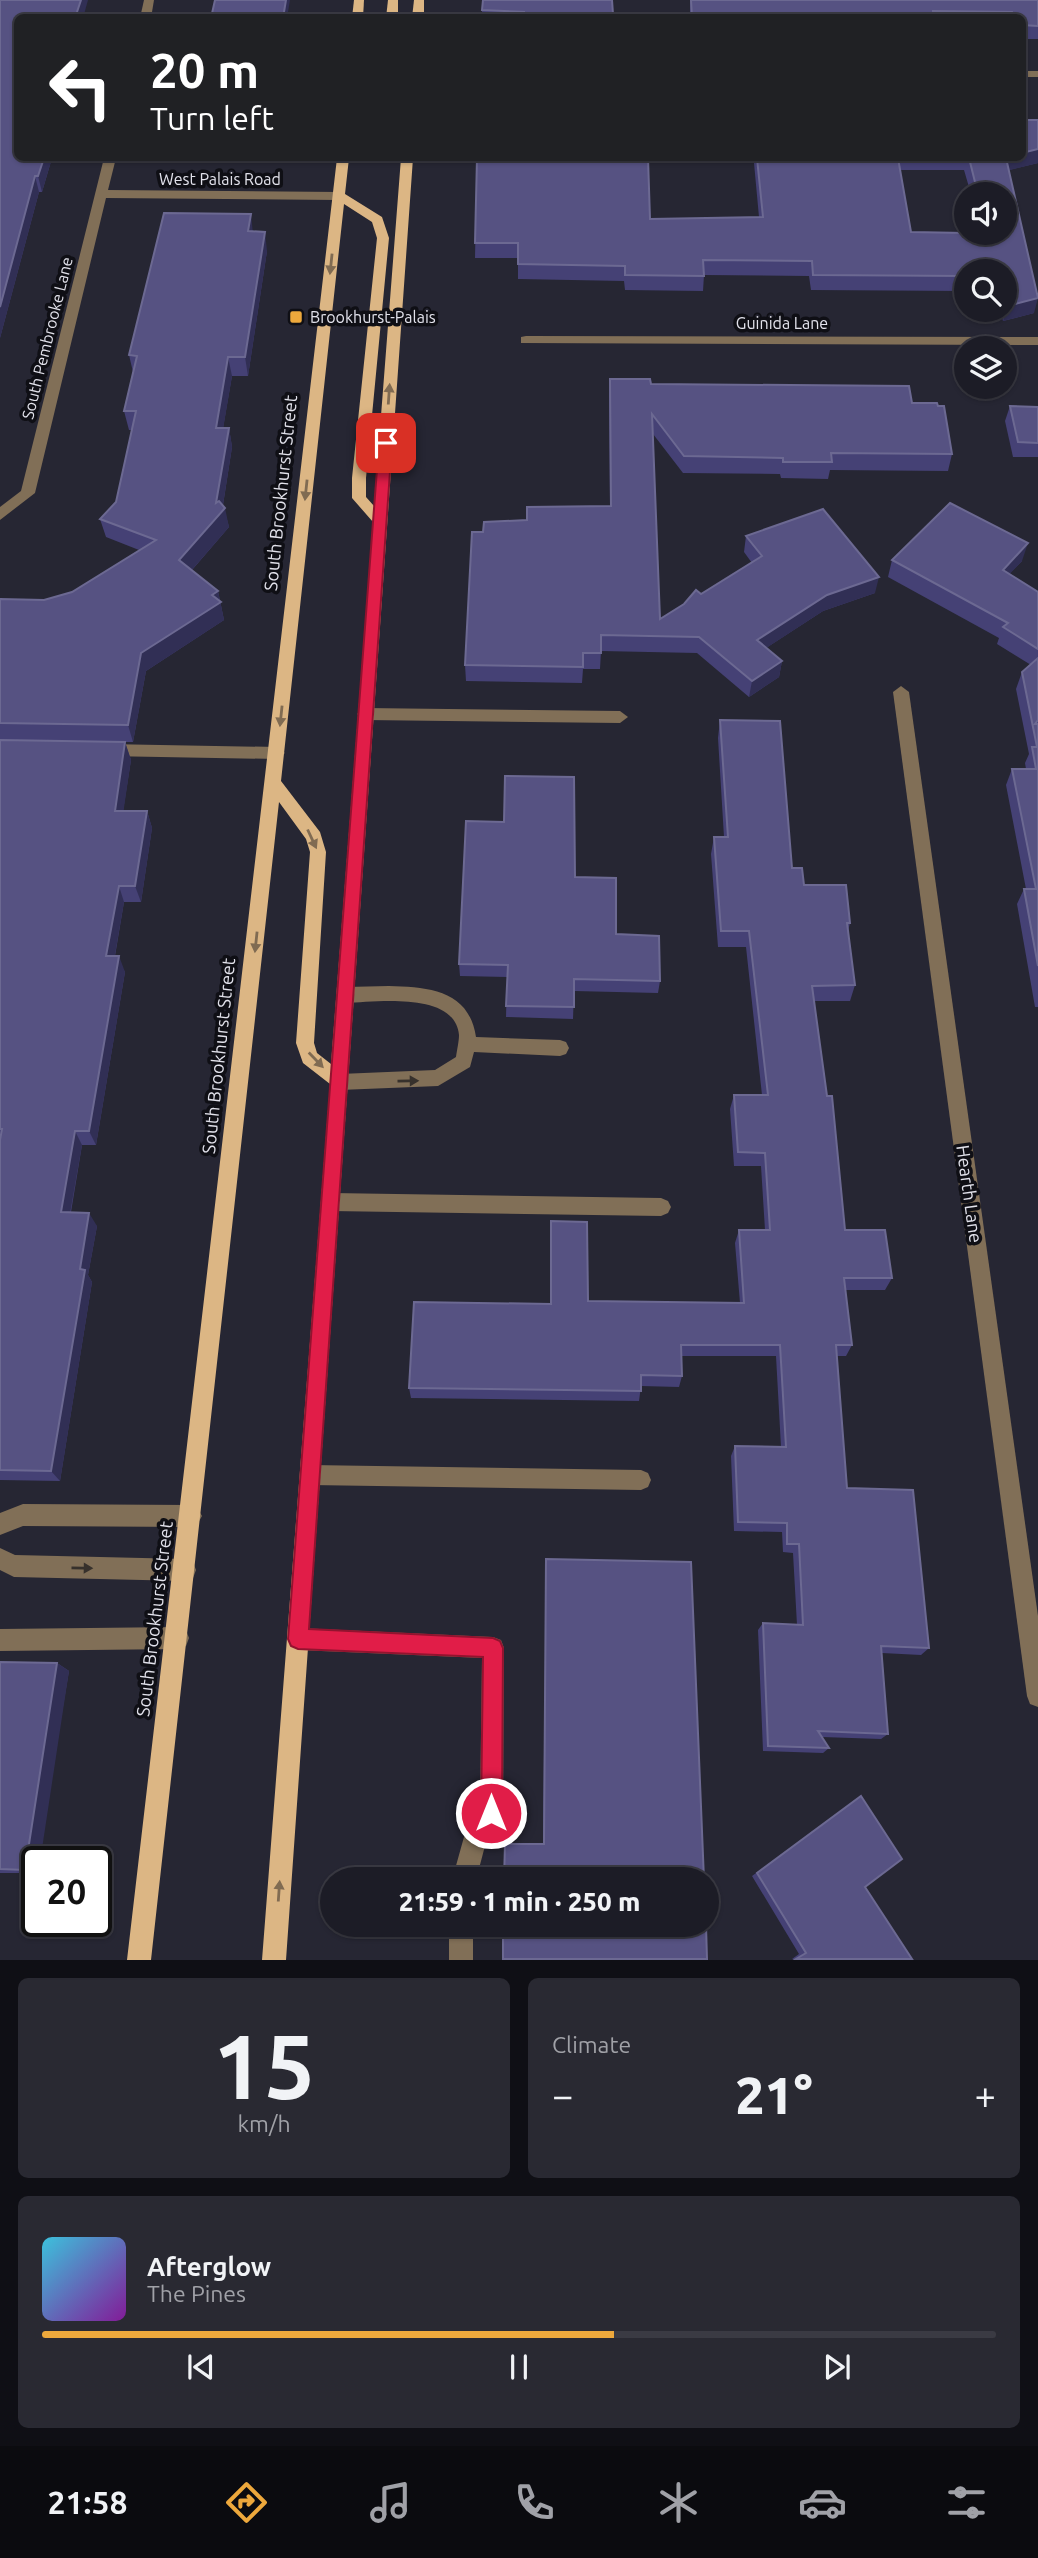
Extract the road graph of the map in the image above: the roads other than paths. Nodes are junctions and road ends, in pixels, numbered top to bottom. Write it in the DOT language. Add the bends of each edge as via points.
graph roads {
  1 [pos="109,161"];
  2 [pos="343,161"];
  3 [pos="407,161"];
  4 [pos="100,194"];
  5 [pos="339,196"];
  6 [pos="526,340"];
  7 [pos="1038,341"];
  8 [pos="0,515"];
  9 [pos="380,521"];
  10 [pos="901,692"];
  11 [pos="365,714"];
  12 [pos="620,717"];
  13 [pos="92,750"];
  14 [pos="277,753"];
  15 [pos="274,783"];
  16 [pos="346,995"];
  17 [pos="468,1044"];
  18 [pos="560,1048"];
  19 [pos="340,1082"];
  20 [pos="331,1202"];
  21 [pos="661,1207"];
  22 [pos="310,1475"];
  23 [pos="641,1480"];
  24 [pos="191,1516"];
  25 [pos="0,1524"];
  26 [pos="0,1559"];
  27 [pos="185,1570"];
  28 [pos="178,1638"];
  29 [pos="298,1639"];
  30 [pos="0,1640"];
  31 [pos="1038,1696"];
  32 [pos="468,1867"];
  33 [pos="461,1937"];
  34 [pos="139,1959"];
  35 [pos="274,1959"];
  36 [pos="461,1959"];
  1 -- 4 [label="street, South Pembrooke Lane"];
  2 -- 5 [label="main road, South Brookhurst Street"];
  9 -- 3 [label="main road, one-way"];
  4 -- 5 [label="street, West Palais Road"];
  4 -- 8 [label="street, South Pembrooke Lane" via="28,493"];
  5 -- 9 [label="main road" via="378,220 383,238 359,478 359,498"];
  5 -- 14 [label="main road, South Brookhurst Street, one-way"];
  6 -- 7 [label="street, Guinida Lane"];
  9 -- 11 [label="main road"];
  10 -- 31 [label="street, Hearth Lane"];
  11 -- 12 [label="street"];
  11 -- 16 [label="main road"];
  13 -- 14 [label="street"];
  14 -- 15 [label="main road, South Brookhurst Street"];
  15 -- 19 [label="main road, one-way" via="314,837 318,852 305,1043 309,1057"];
  15 -- 24 [label="main road, South Brookhurst Street, one-way"];
  16 -- 17 [label="street" via="439,997 461,1016"];
  16 -- 19 [label="main road"];
  17 -- 18 [label="street"];
  19 -- 17 [label="street, one-way" via="438,1078 464,1061"];
  19 -- 20 [label="main road"];
  20 -- 21 [label="street"];
  20 -- 22 [label="main road"];
  22 -- 23 [label="street"];
  22 -- 29 [label="main road"];
  24 -- 25 [label="street" via="23,1515"];
  24 -- 27 [label="main road, South Brookhurst Street"];
  26 -- 27 [label="street, one-way" via="14,1566"];
  27 -- 28 [label="main road, South Brookhurst Street"];
  28 -- 30 [label="street"];
  28 -- 34 [label="main road, South Brookhurst Street"];
  29 -- 32 [label="street" via="493,1648 491,1813 476,1837"];
  35 -- 29 [label="main road, one-way"];
  33 -- 36 [label="street"];
}
